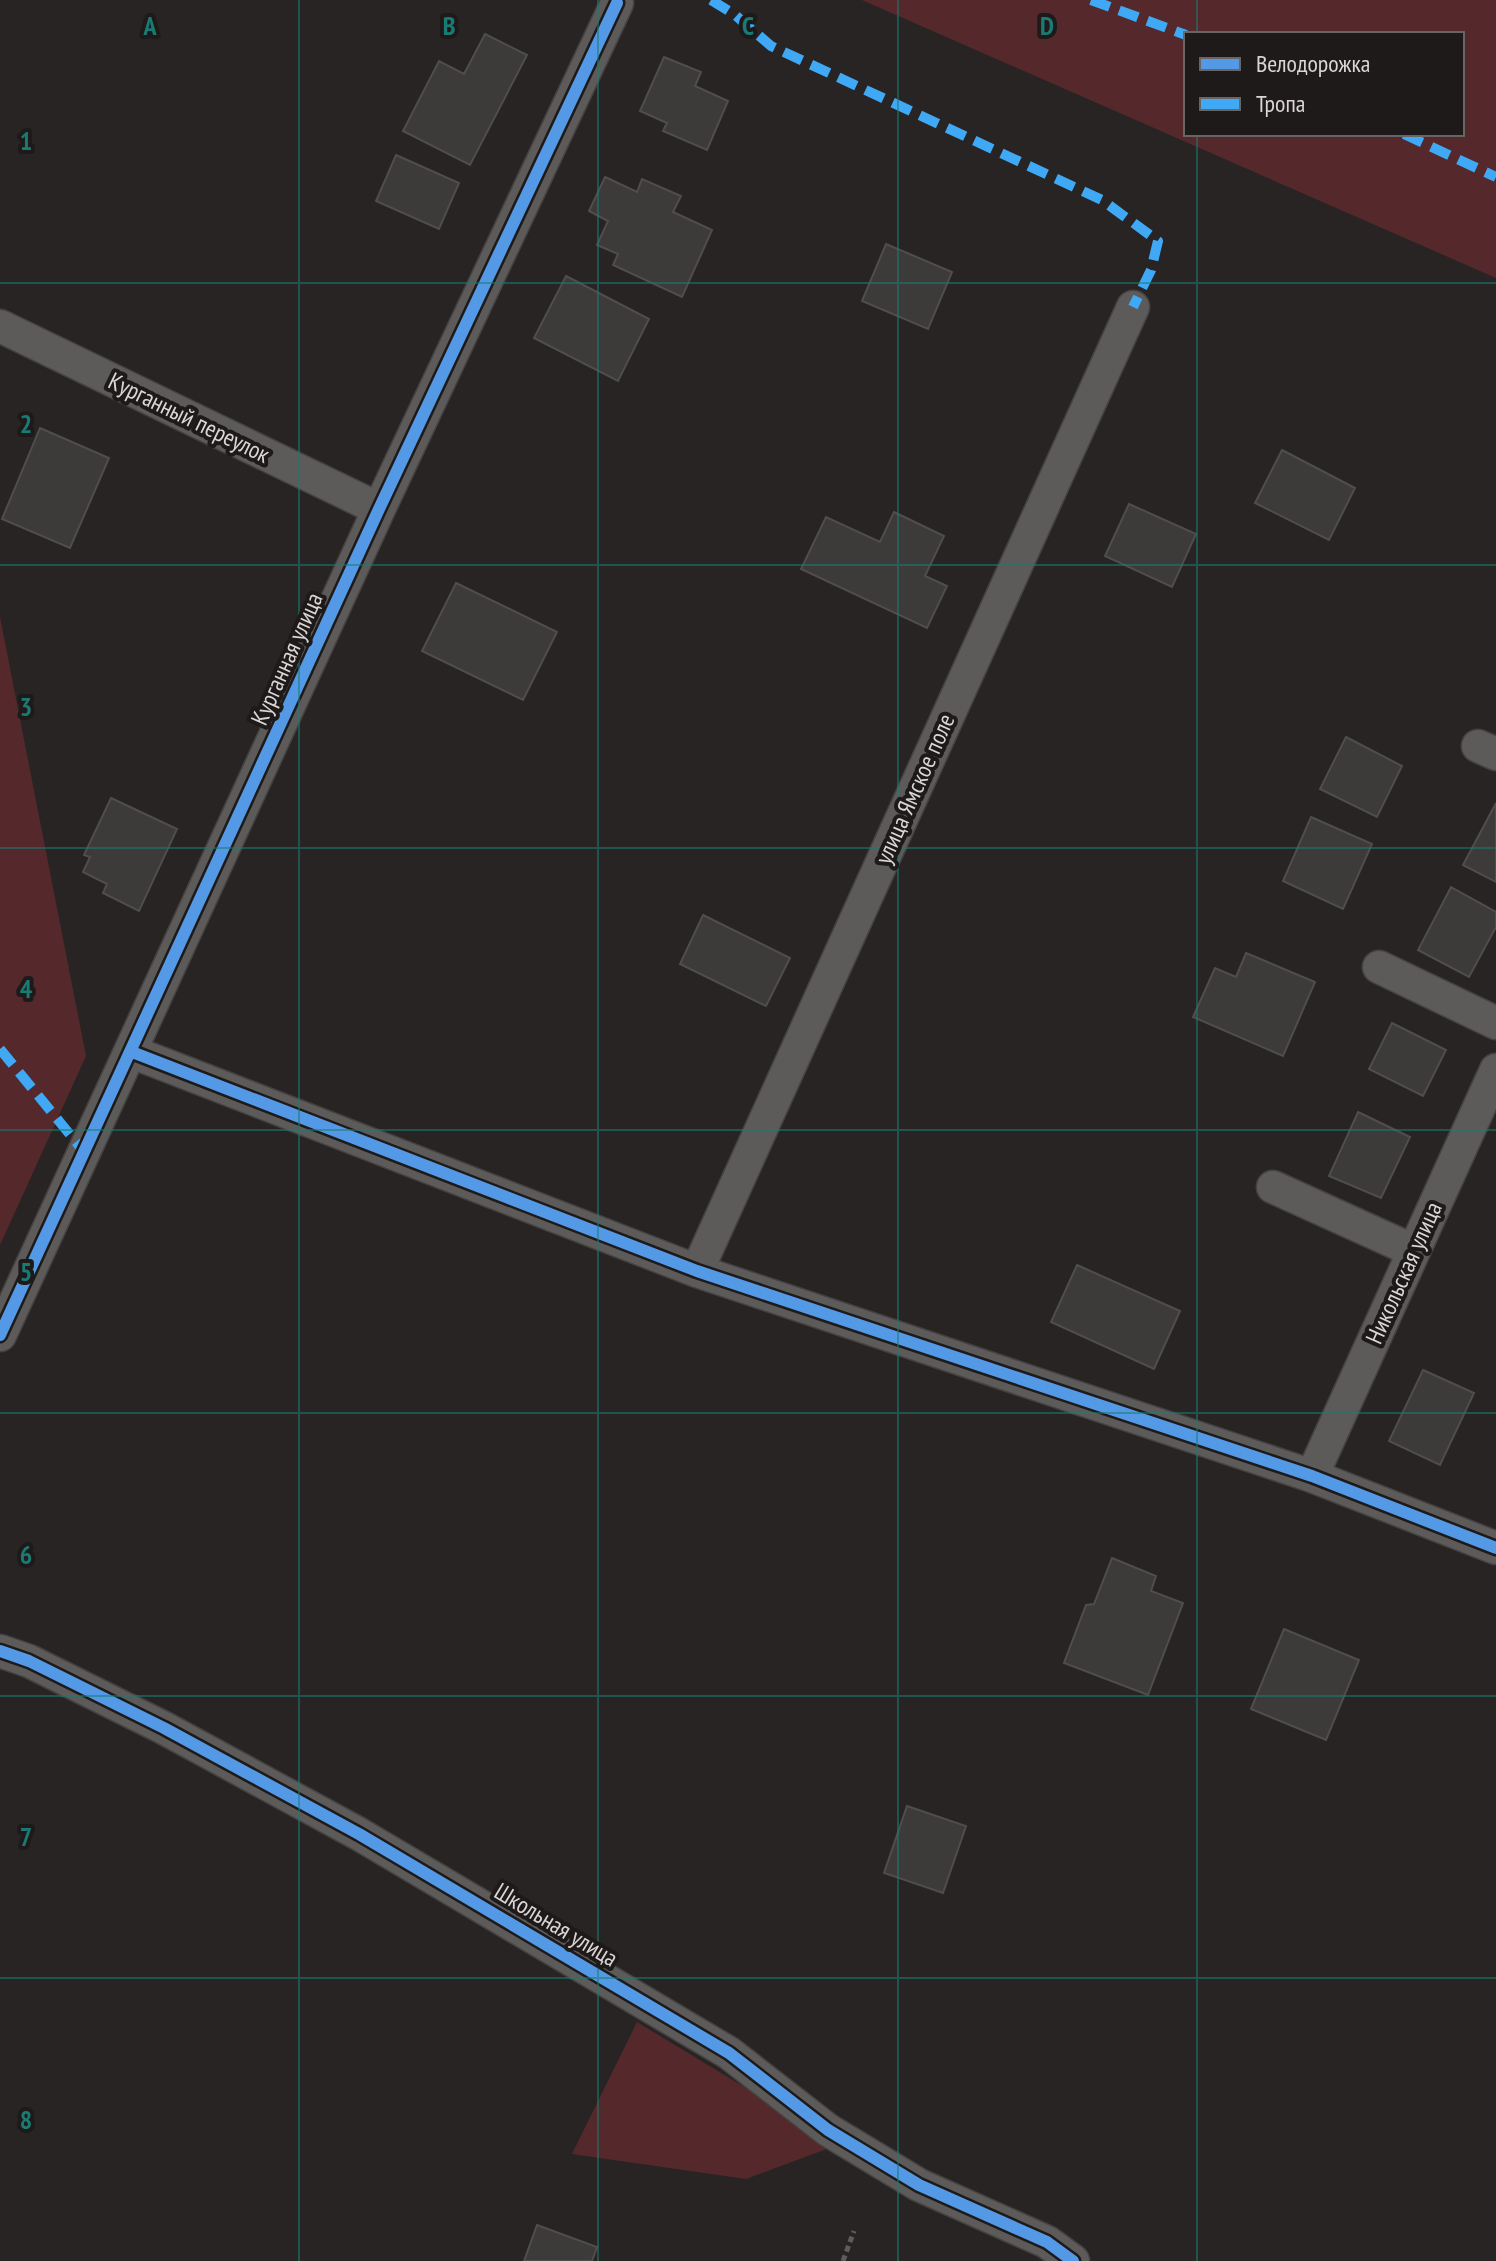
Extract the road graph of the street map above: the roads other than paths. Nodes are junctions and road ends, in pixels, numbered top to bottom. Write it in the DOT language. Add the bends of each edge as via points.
graph roads {
  1 [pos="617,3"];
  2 [pos="1133,307"];
  3 [pos="0,326"];
  4 [pos="379,509"];
  5 [pos="1379,967"];
  6 [pos="1496,1023"];
  7 [pos="132,1052"];
  8 [pos="1496,1070"];
  9 [pos="1273,1187"];
  10 [pos="1414,1251"];
  11 [pos="697,1271"];
  12 [pos="0,1335"];
  13 [pos="1312,1476"];
  14 [pos="1496,1548"];
  15 [pos="0,1651"];
  16 [pos="1073,2261"];
  1 -- 4 [label="street, Курганная улица"];
  2 -- 11 [label="street, улица Ямское поле"];
  3 -- 4 [label="street, Курганный переулок"];
  4 -- 7 [label="street, Курганная улица"];
  5 -- 6 [label="street"];
  7 -- 11 [label="street"];
  7 -- 12 [label="street, Курганная улица"];
  8 -- 10 [label="street, Никольская улица"];
  9 -- 10 [label="street"];
  10 -- 13 [label="street, Никольская улица"];
  11 -- 13 [label="street"];
  13 -- 14 [label="street"];
  15 -- 16 [label="street, Школьная улица" via="164,1728 359,1834 729,2053 828,2130 919,2185 1047,2242"];
}
